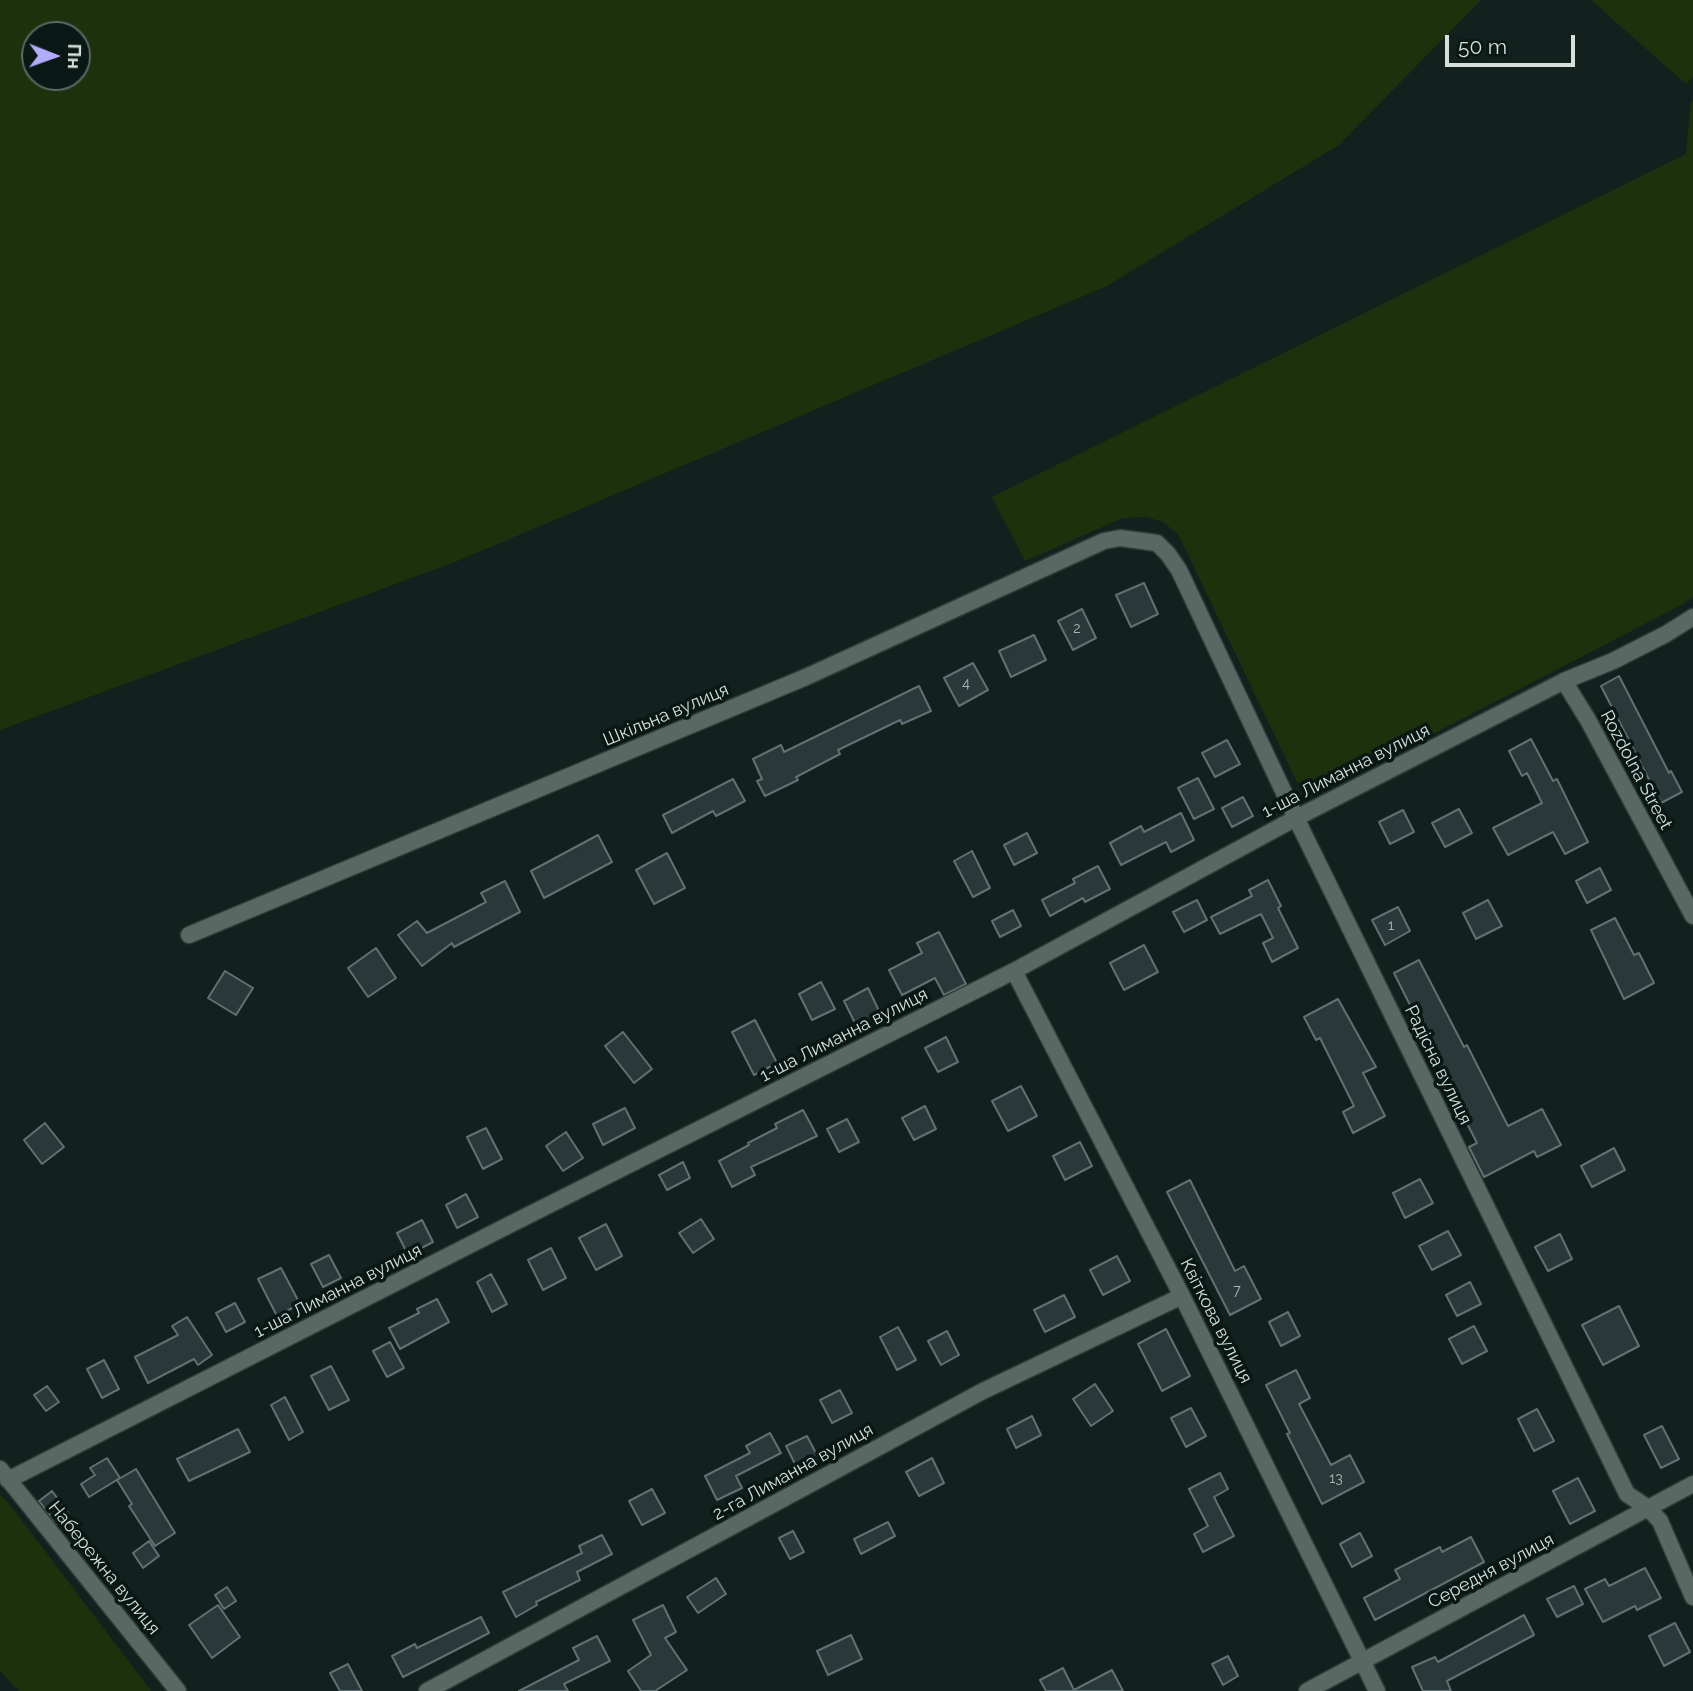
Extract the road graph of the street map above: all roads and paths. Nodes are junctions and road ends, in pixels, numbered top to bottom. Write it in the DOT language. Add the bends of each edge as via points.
graph roads {
  1 [pos="1157,543"];
  2 [pos="1693,617"];
  3 [pos="1564,681"];
  4 [pos="1296,818"];
  5 [pos="1693,916"];
  6 [pos="189,935"];
  7 [pos="1014,971"];
  8 [pos="1182,1296"];
  9 [pos="4,1475"];
  10 [pos="1693,1484"];
  11 [pos="1648,1508"];
  12 [pos="1693,1597"];
  13 [pos="1363,1663"];
  14 [pos="178,1691"];
  15 [pos="427,1691"];
  16 [pos="1307,1691"];
  17 [pos="1377,1691"];
  1 -- 4 [label="street, Радісна вулиця" via="1179,570"];
  1 -- 6 [label="street, Шкільна вулиця" via="1129,538 1104,541 806,677"];
  2 -- 3 [label="street, 1-ша Лиманна вулиця"];
  3 -- 4 [label="street, 1-ша Лиманна вулиця"];
  3 -- 5 [label="street, Rozdolna Street"];
  4 -- 7 [label="street, 1-ша Лиманна вулиця"];
  4 -- 11 [label="street, Радісна вулиця" via="1627,1494"];
  7 -- 8 [label="street, Квіткова вулиця"];
  7 -- 9 [label="street, 1-ша Лиманна вулиця"];
  8 -- 13 [label="street, Квіткова вулиця"];
  8 -- 15 [label="street, 2-га Лиманна вулиця" via="983,1391"];
  9 -- 14 [label="street, Набережна вулиця"];
  10 -- 11 [label="street, Середня вулиця"];
  11 -- 12 [label="street, Радісна вулиця" via="1660,1521"];
  11 -- 13 [label="street, Середня вулиця"];
  13 -- 16 [label="street, Середня вулиця"];
  13 -- 17 [label="street, Квіткова вулиця"];
}
